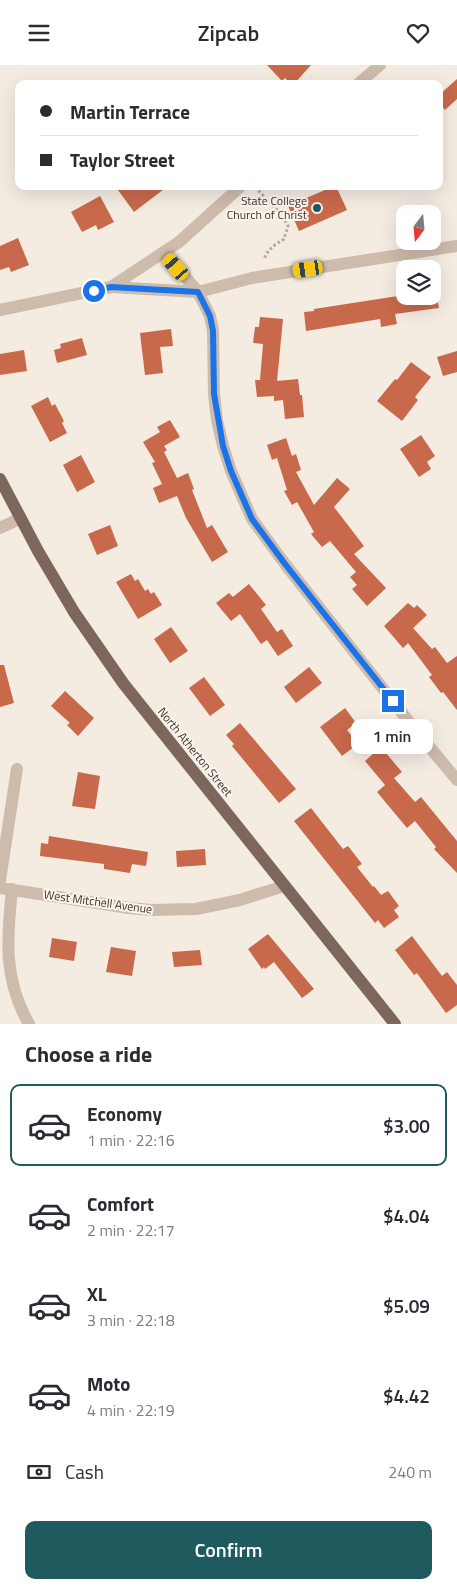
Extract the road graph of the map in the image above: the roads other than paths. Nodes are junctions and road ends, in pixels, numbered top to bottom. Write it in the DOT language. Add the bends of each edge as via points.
graph roads {
  1 [pos="380,65"];
  2 [pos="363,80"];
  3 [pos="237,190"];
  4 [pos="457,246"];
  5 [pos="164,253"];
  6 [pos="111,287"];
  7 [pos="198,292"];
  8 [pos="0,310"];
  9 [pos="0,479"];
  10 [pos="21,518"];
  11 [pos="0,528"];
  12 [pos="17,769"];
  13 [pos="457,780"];
  14 [pos="0,880"];
  15 [pos="284,886"];
  16 [pos="6,889"];
  17 [pos="29,1024"];
  18 [pos="395,1024"];
  1 -- 2 [label="street"];
  3 -- 5 [label="street"];
  4 -- 7 [label="street" via="252,277"];
  5 -- 6 [label="street"];
  5 -- 7 [label="street"];
  6 -- 7 [label="street"];
  6 -- 8 [label="street"];
  7 -- 13 [label="street" via="210,316 213,331 214,394 223,446 252,519"];
  9 -- 10 [label="main road, North Atherton Street"];
  10 -- 11 [label="street"];
  10 -- 15 [label="main road, North Atherton Street" via="74,612 123,683"];
  12 -- 14 [label="street"];
  15 -- 16 [label="street, West Mitchell Avenue" via="196,909 151,910"];
  15 -- 18 [label="main road, North Atherton Street"];
  16 -- 17 [label="street" via="12,986"];
}
